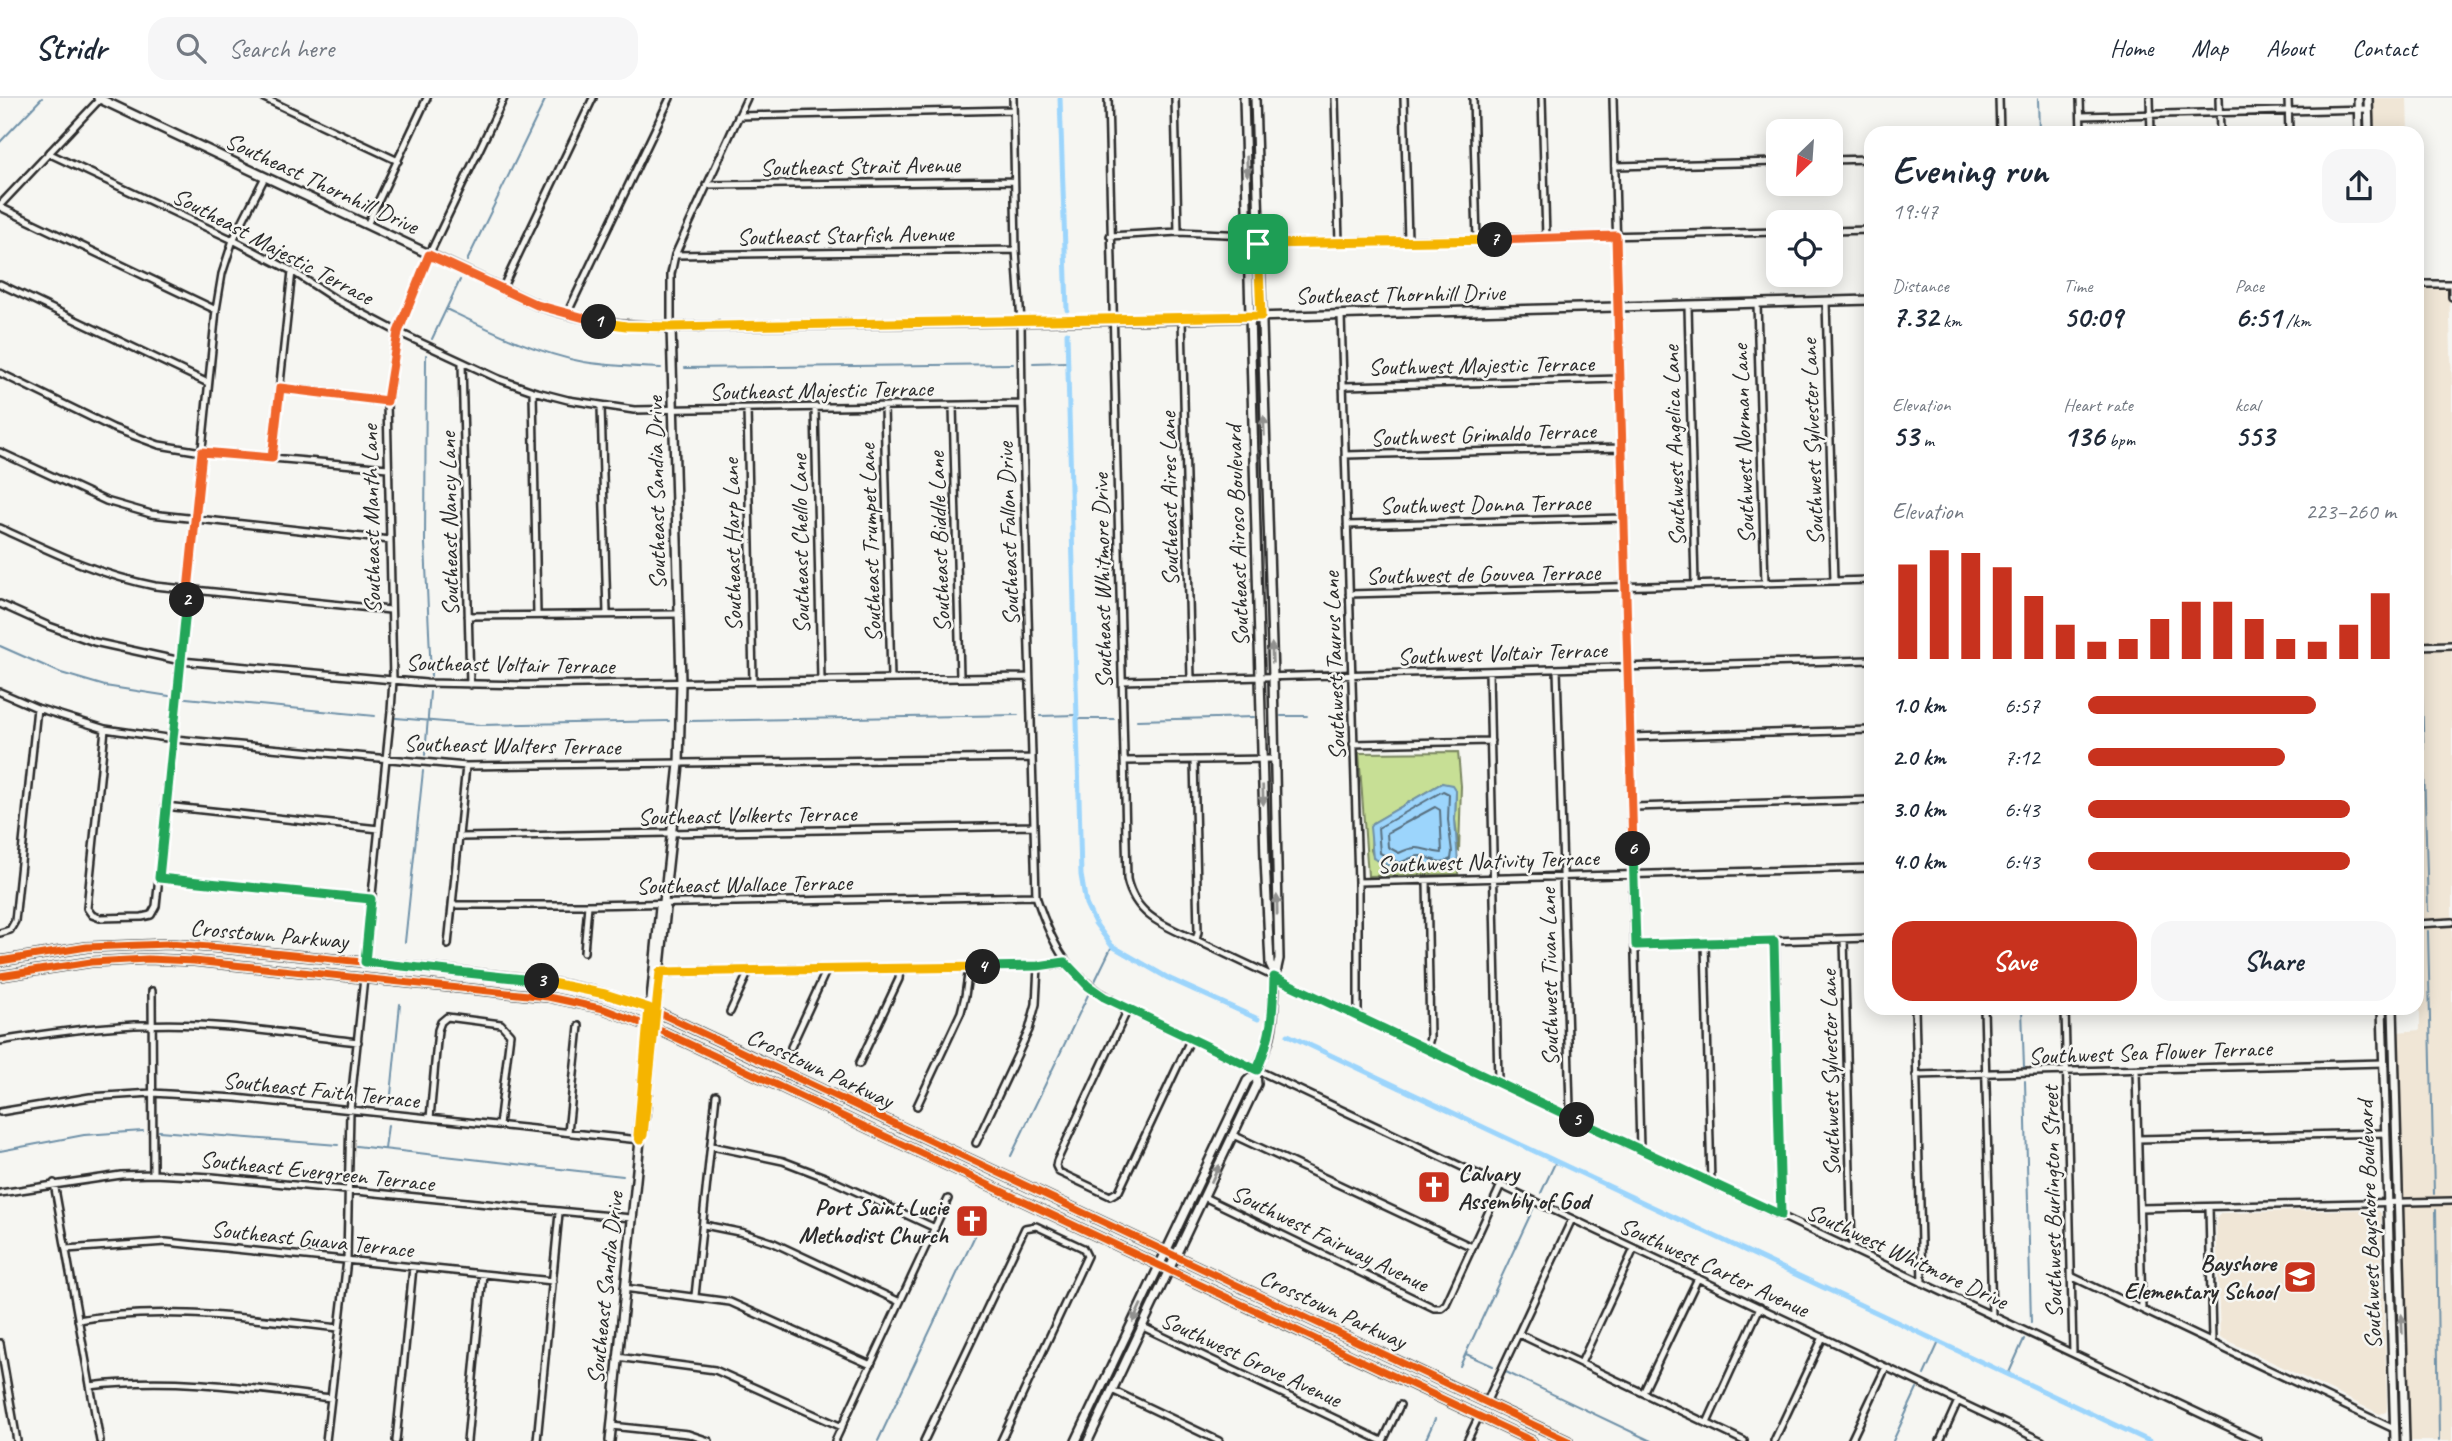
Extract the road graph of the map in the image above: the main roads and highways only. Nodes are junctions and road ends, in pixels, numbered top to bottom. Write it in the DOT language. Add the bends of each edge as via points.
graph roads {
  1 [pos="99,98"];
  2 [pos="1244,98"];
  3 [pos="1255,98"];
  4 [pos="2358,98"];
  5 [pos="2368,98"];
  6 [pos="2359,126"];
  7 [pos="2369,126"];
  8 [pos="1864,300"];
  9 [pos="1261,316"];
  10 [pos="1250,317"];
  11 [pos="671,327"];
  12 [pos="664,902"];
  13 [pos="249,951"];
  14 [pos="0,961"];
  15 [pos="243,965"];
  16 [pos="1274,975"];
  17 [pos="0,976"];
  18 [pos="652,1010"];
  19 [pos="2383,1015"];
  20 [pos="2386,1015"];
  21 [pos="2393,1015"];
  22 [pos="651,1026"];
  23 [pos="2395,1058"];
  24 [pos="2384,1063"];
  25 [pos="1256,1072"];
  26 [pos="2397,1113"];
  27 [pos="1166,1252"];
  28 [pos="1176,1256"];
  29 [pos="1160,1265"];
  30 [pos="1170,1270"];
  31 [pos="2392,1336"];
  32 [pos="2404,1388"];
  33 [pos="610,1441"];
  34 [pos="1076,1441"];
  35 [pos="1088,1441"];
  36 [pos="1532,1441"];
  37 [pos="1568,1441"];
  38 [pos="2395,1441"];
  39 [pos="2405,1441"];
  1 -- 11 [label="main road, Southeast Thornhill Drive" via="537,305 592,321"];
  2 -- 10 [label="main road, Southeast Airoso Boulevard, one-way"];
  3 -- 9 [label="main road, Southeast Airoso Boulevard"];
  4 -- 6 [label="main road"];
  5 -- 7 [label="main road"];
  8 -- 9 [label="main road, Southeast Thornhill Drive"];
  9 -- 10 [label="main road, Southeast Thornhill Drive"];
  16 -- 9 [label="main road, Southeast Airoso Boulevard, one-way" via="1279,959"];
  10 -- 11 [label="main road, Southeast Thornhill Drive"];
  10 -- 16 [label="main road, Southeast Airoso Boulevard, one-way" via="1262,759"];
  11 -- 12 [label="main road, Southeast Sandia Drive" via="681,681 679,764"];
  12 -- 18 [label="main road, Southeast Sandia Drive" via="660,972"];
  12 -- 18 [label="main road, Southeast Sandia Drive"];
  13 -- 14 [label="main road, Crosstown Parkway" via="120,945"];
  13 -- 15 [label="main road" via="249,960"];
  13 -- 18 [label="main road, Crosstown Parkway" via="559,984"];
  15 -- 17 [label="main road, Crosstown Parkway" via="129,960"];
  15 -- 22 [label="main road, Crosstown Parkway" via="555,998"];
  16 -- 25 [label="main road, Southeast Airoso Boulevard" via="1271,1028"];
  18 -- 22 [label="main road, Southeast Sandia Drive"];
  18 -- 27 [label="main road, Crosstown Parkway"];
  19 -- 24 [label="main road, Southwest Bayshore Boulevard"];
  20 -- 23 [label="main road" via="2387,1053"];
  21 -- 23 [label="main road, Southwest Bayshore Boulevard"];
  22 -- 29 [label="main road, Crosstown Parkway"];
  22 -- 33 [label="main road, Southeast Sandia Drive"];
  23 -- 26 [label="main road, Southwest Bayshore Boulevard"];
  24 -- 26 [label="main road" via="2392,1072 2392,1107"];
  24 -- 31 [label="main road, Southwest Bayshore Boulevard"];
  25 -- 27 [label="main road, Southeast Airoso Boulevard" via="1247,1081"];
  28 -- 25 [label="main road, Southeast Airoso Boulevard, one-way" via="1257,1084"];
  32 -- 26 [label="main road, Southwest Bayshore Boulevard, one-way"];
  27 -- 28 [label="main road, Crosstown Parkway"];
  27 -- 29 [label="main road, Southeast Airoso Boulevard"];
  28 -- 30 [label="main road, Southeast Airoso Boulevard"];
  28 -- 37 [label="main road, Crosstown Parkway"];
  29 -- 30 [label="main road, Crosstown Parkway"];
  29 -- 34 [label="main road, Southeast Airoso Boulevard, one-way"];
  30 -- 35 [label="main road, Southeast Airoso Boulevard"];
  30 -- 36 [label="main road, Crosstown Parkway"];
  31 -- 32 [label="main road" via="2397,1380"];
  31 -- 38 [label="main road, Southwest Bayshore Boulevard"];
  32 -- 39 [label="main road, Southwest Bayshore Boulevard"];
}
